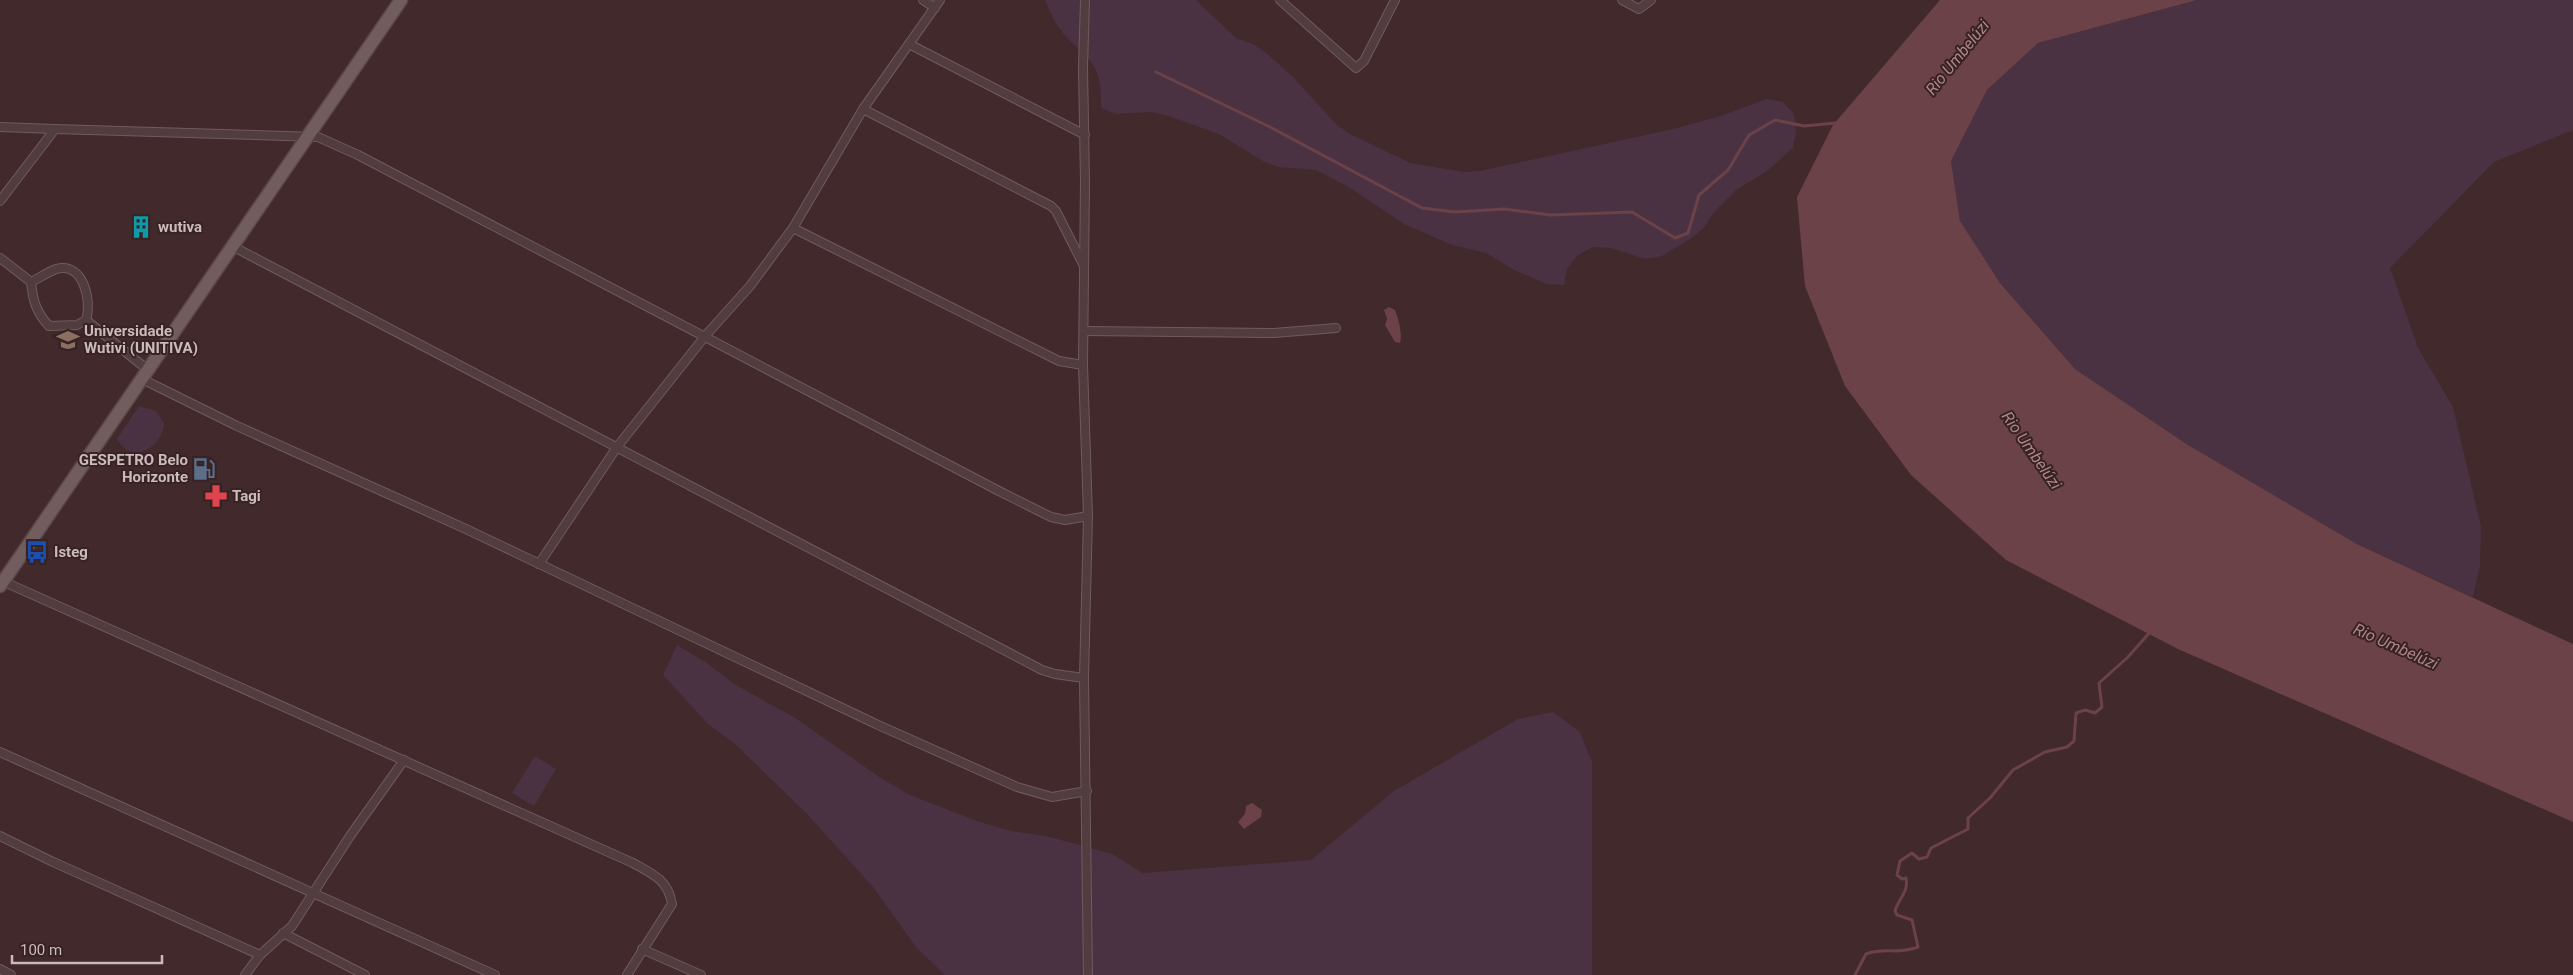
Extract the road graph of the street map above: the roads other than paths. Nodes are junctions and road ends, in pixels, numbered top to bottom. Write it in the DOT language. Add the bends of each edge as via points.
graph roads {
  1 [pos="401,0"];
  2 [pos="923,0"];
  3 [pos="940,0"];
  4 [pos="1085,0"];
  5 [pos="1280,0"];
  6 [pos="1395,0"];
  7 [pos="1622,0"];
  8 [pos="1651,0"];
  9 [pos="934,8"];
  10 [pos="909,44"];
  11 [pos="863,109"];
  12 [pos="0,128"];
  13 [pos="55,129"];
  14 [pos="1084,135"];
  15 [pos="308,136"];
  16 [pos="0,201"];
  17 [pos="793,228"];
  18 [pos="232,246"];
  19 [pos="0,258"];
  20 [pos="1085,268"];
  21 [pos="31,282"];
  22 [pos="86,320"];
  23 [pos="1336,328"];
  24 [pos="1084,331"];
  25 [pos="706,335"];
  26 [pos="1083,365"];
  27 [pos="145,374"];
  28 [pos="617,447"];
  29 [pos="1088,516"];
  30 [pos="539,564"];
  31 [pos="1,582"];
  32 [pos="1084,678"];
  33 [pos="0,752"];
  34 [pos="404,760"];
  35 [pos="1087,792"];
  36 [pos="0,836"];
  37 [pos="311,893"];
  38 [pos="283,933"];
  39 [pos="642,948"];
  40 [pos="260,955"];
  41 [pos="0,969"];
  42 [pos="11,975"];
  43 [pos="245,975"];
  44 [pos="365,975"];
  45 [pos="496,975"];
  46 [pos="627,975"];
  47 [pos="701,975"];
  48 [pos="1088,975"];
  1 -- 15 [label="main road"];
  2 -- 9 [label="street"];
  3 -- 9 [label="street"];
  4 -- 14 [label="street"];
  5 -- 6 [label="street" via="1356,68 1364,61"];
  7 -- 8 [label="street" via="1639,9"];
  9 -- 10 [label="street"];
  10 -- 11 [label="street"];
  10 -- 14 [label="street"];
  11 -- 17 [label="street"];
  11 -- 20 [label="street" via="1051,206"];
  12 -- 13 [label="street"];
  13 -- 15 [label="street"];
  13 -- 16 [label="street"];
  14 -- 20 [label="street"];
  15 -- 18 [label="main road"];
  15 -- 25 [label="street" via="329,141 358,155"];
  17 -- 25 [label="street" via="750,286"];
  17 -- 26 [label="street" via="1059,361"];
  18 -- 27 [label="main road"];
  18 -- 28 [label="street"];
  19 -- 21 [label="street"];
  20 -- 24 [label="street"];
  21 -- 22 [label="street" via="33,302 49,326 77,325"];
  21 -- 22 [label="street" via="57,268 70,270 83,282 89,298"];
  22 -- 27 [label="street"];
  23 -- 24 [label="street" via="1274,333"];
  24 -- 26 [label="street"];
  25 -- 28 [label="street"];
  25 -- 29 [label="street" via="891,436 1051,516 1065,520"];
  26 -- 29 [label="street"];
  27 -- 30 [label="street" via="237,426"];
  27 -- 31 [label="main road"];
  28 -- 30 [label="street"];
  28 -- 32 [label="street" via="1042,670"];
  29 -- 32 [label="street"];
  30 -- 35 [label="street" via="876,724 1017,787 1052,797"];
  31 -- 34 [label="street"];
  32 -- 35 [label="street"];
  33 -- 37 [label="street"];
  34 -- 37 [label="street"];
  34 -- 39 [label="street" via="657,876 670,894 672,904"];
  35 -- 48 [label="street"];
  36 -- 40 [label="street"];
  37 -- 38 [label="street" via="292,926"];
  37 -- 45 [label="street"];
  38 -- 40 [label="street"];
  38 -- 44 [label="street"];
  39 -- 46 [label="street"];
  39 -- 47 [label="street"];
  40 -- 43 [label="street"];
  41 -- 42 [label="street"];
}
